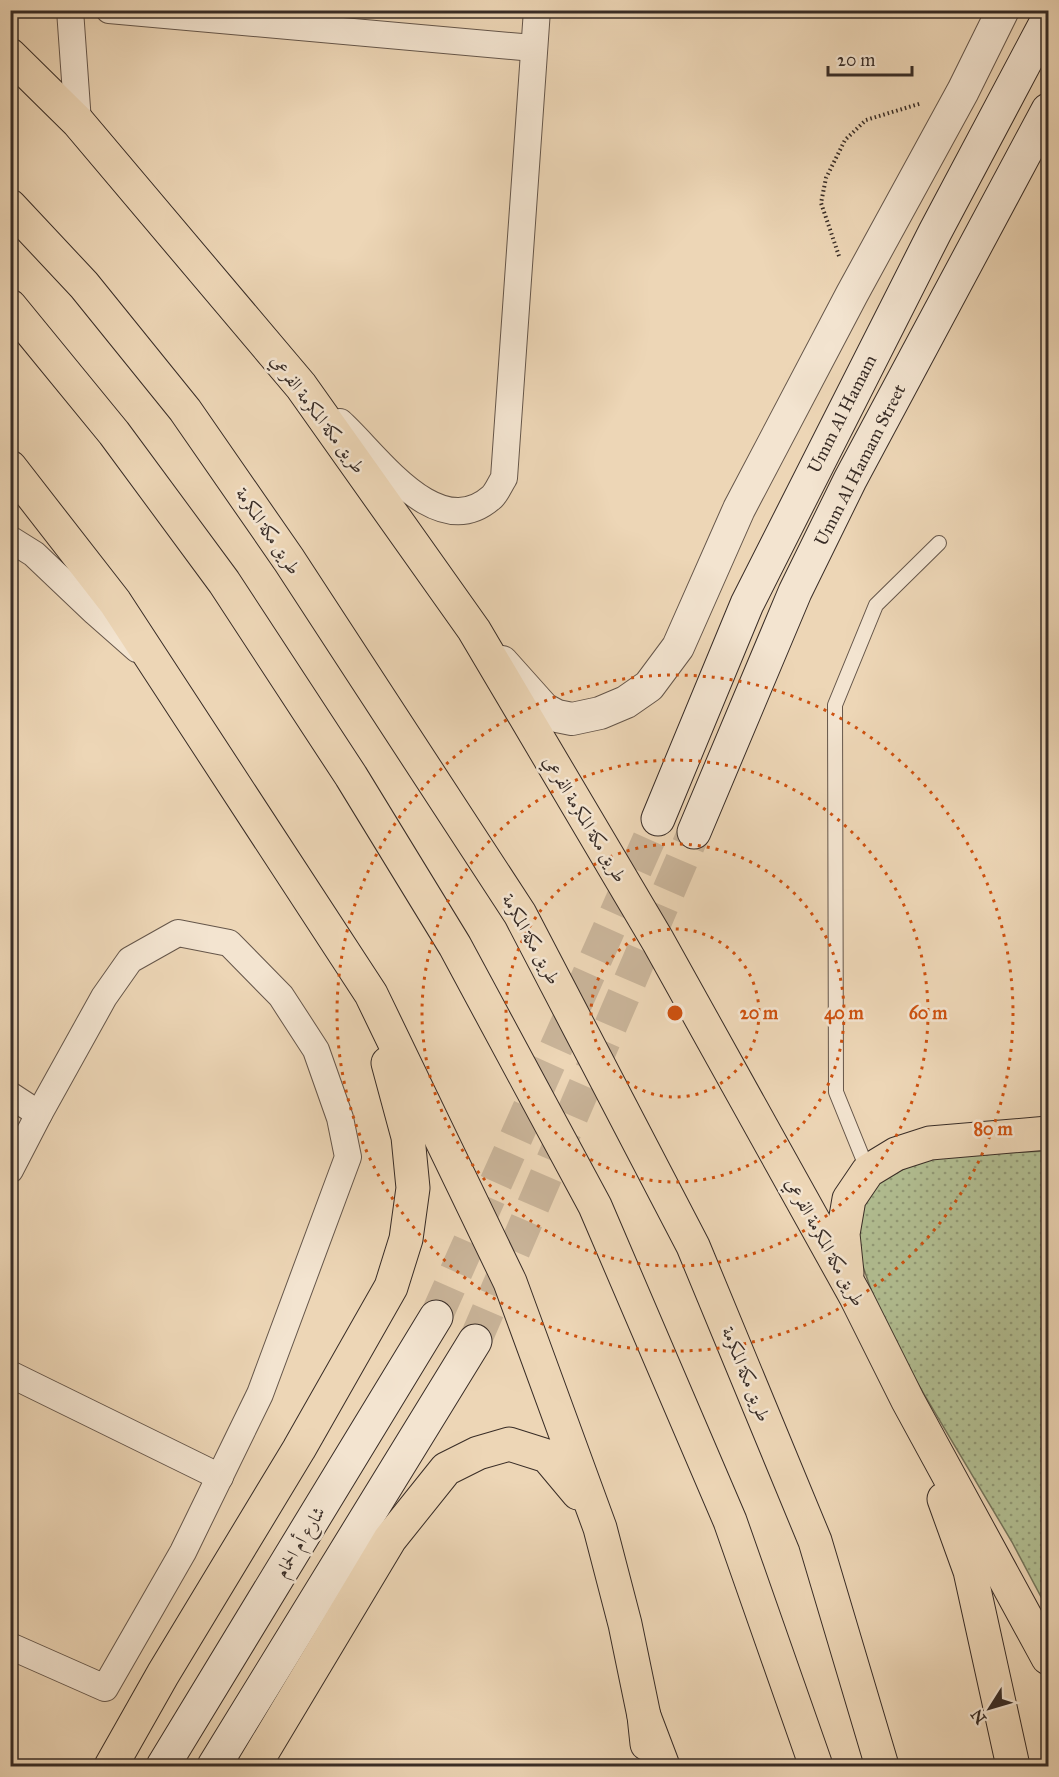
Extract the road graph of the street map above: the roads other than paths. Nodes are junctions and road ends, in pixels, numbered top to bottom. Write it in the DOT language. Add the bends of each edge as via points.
graph roads {
  1 [pos="70,10"];
  2 [pos="109,10"];
  3 [pos="537,10"];
  4 [pos="1003,10"];
  5 [pos="1048,19"];
  6 [pos="533,48"];
  7 [pos="10,55"];
  8 [pos="1048,110"];
  9 [pos="78,122"];
  10 [pos="10,206"];
  11 [pos="10,306"];
  12 [pos="301,386"];
  13 [pos="10,467"];
  14 [pos="10,539"];
  15 [pos="939,543"];
  16 [pos="474,630"];
  17 [pos="161,670"];
  18 [pos="658,819"];
  19 [pos="694,832"];
  20 [pos="371,994"];
  21 [pos="10,1095"];
  22 [pos="39,1114"];
  23 [pos="1048,1133"];
  24 [pos="10,1170"];
  25 [pos="868,1171"];
  26 [pos="856,1297"];
  27 [pos="436,1317"];
  28 [pos="475,1341"];
  29 [pos="10,1374"];
  30 [pos="908,1401"];
  31 [pos="220,1477"];
  32 [pos="600,1528"];
  33 [pos="10,1646"];
  34 [pos="1048,1658"];
  35 [pos="644,1716"];
  36 [pos="111,1767"];
  37 [pos="164,1767"];
  38 [pos="214,1767"];
  39 [pos="254,1767"];
  40 [pos="650,1767"];
  41 [pos="663,1767"];
  42 [pos="816,1767"];
  43 [pos="882,1767"];
  44 [pos="1013,1767"];
  1 -- 9 [label="street"];
  2 -- 6 [label="street"];
  3 -- 6 [label="street"];
  4 -- 16 [label="street" via="739,509 678,647 649,686 600,713 572,719 557,716 544,708"];
  5 -- 18 [label="main road, Umm Al Hamam" via="935,232 747,604"];
  6 -- 12 [label="street" via="504,478 492,496 468,511 446,511 426,501 399,483"];
  7 -- 9 [label="main road, طريق مكة المكرمة الفرعي"];
  8 -- 19 [label="main road, Umm Al Hamam Street" via="850,480 795,592"];
  9 -- 12 [label="main road, طريق مكة المكرمة الفرعي"];
  10 -- 43 [label="main road, طريق مكة المكرمة" via="84,285 185,410 289,560 520,914 693,1246 815,1541"];
  11 -- 42 [label="main road" via="114,433 224,582 351,776 455,946 595,1206 730,1521"];
  12 -- 16 [label="main road, طريق مكة المكرمة الفرعي"];
  13 -- 17 [label="main road" via="115,602"];
  14 -- 17 [label="street" via="34,554"];
  15 -- 25 [label="lane" via="876,605 835,705 836,1092"];
  16 -- 26 [label="main road, طريق مكة المكرمة الفرعي" via="658,941"];
  17 -- 20 [label="main road"];
  20 -- 32 [label="main road" via="510,1282"];
  20 -- 36 [label="main road" via="408,1137 413,1188 406,1239 391,1287"];
  21 -- 22 [label="street"];
  22 -- 24 [label="street"];
  22 -- 31 [label="street" via="104,997 130,960 178,933 228,944 281,996 316,1050 340,1118 348,1157 260,1394"];
  23 -- 25 [label="main road" via="930,1143 896,1154"];
  25 -- 26 [label="main road" via="849,1199 843,1234 845,1269"];
  26 -- 30 [label="main road, طريق مكة المكرمة الفرعي"];
  27 -- 37 [label="main road, شارع أم الحمام"];
  28 -- 38 [label="main road"];
  29 -- 31 [label="street"];
  30 -- 34 [label="main road, طريق مكة المكرمة الفرعي"];
  30 -- 44 [label="main road" via="970,1572"];
  31 -- 33 [label="street" via="183,1552 105,1688"];
  32 -- 35 [label="main road"];
  32 -- 39 [label="main road" via="576,1489 547,1456 509,1444 478,1453 446,1469 390,1539"];
  35 -- 40 [label="main road"];
  35 -- 41 [label="main road"];
}
